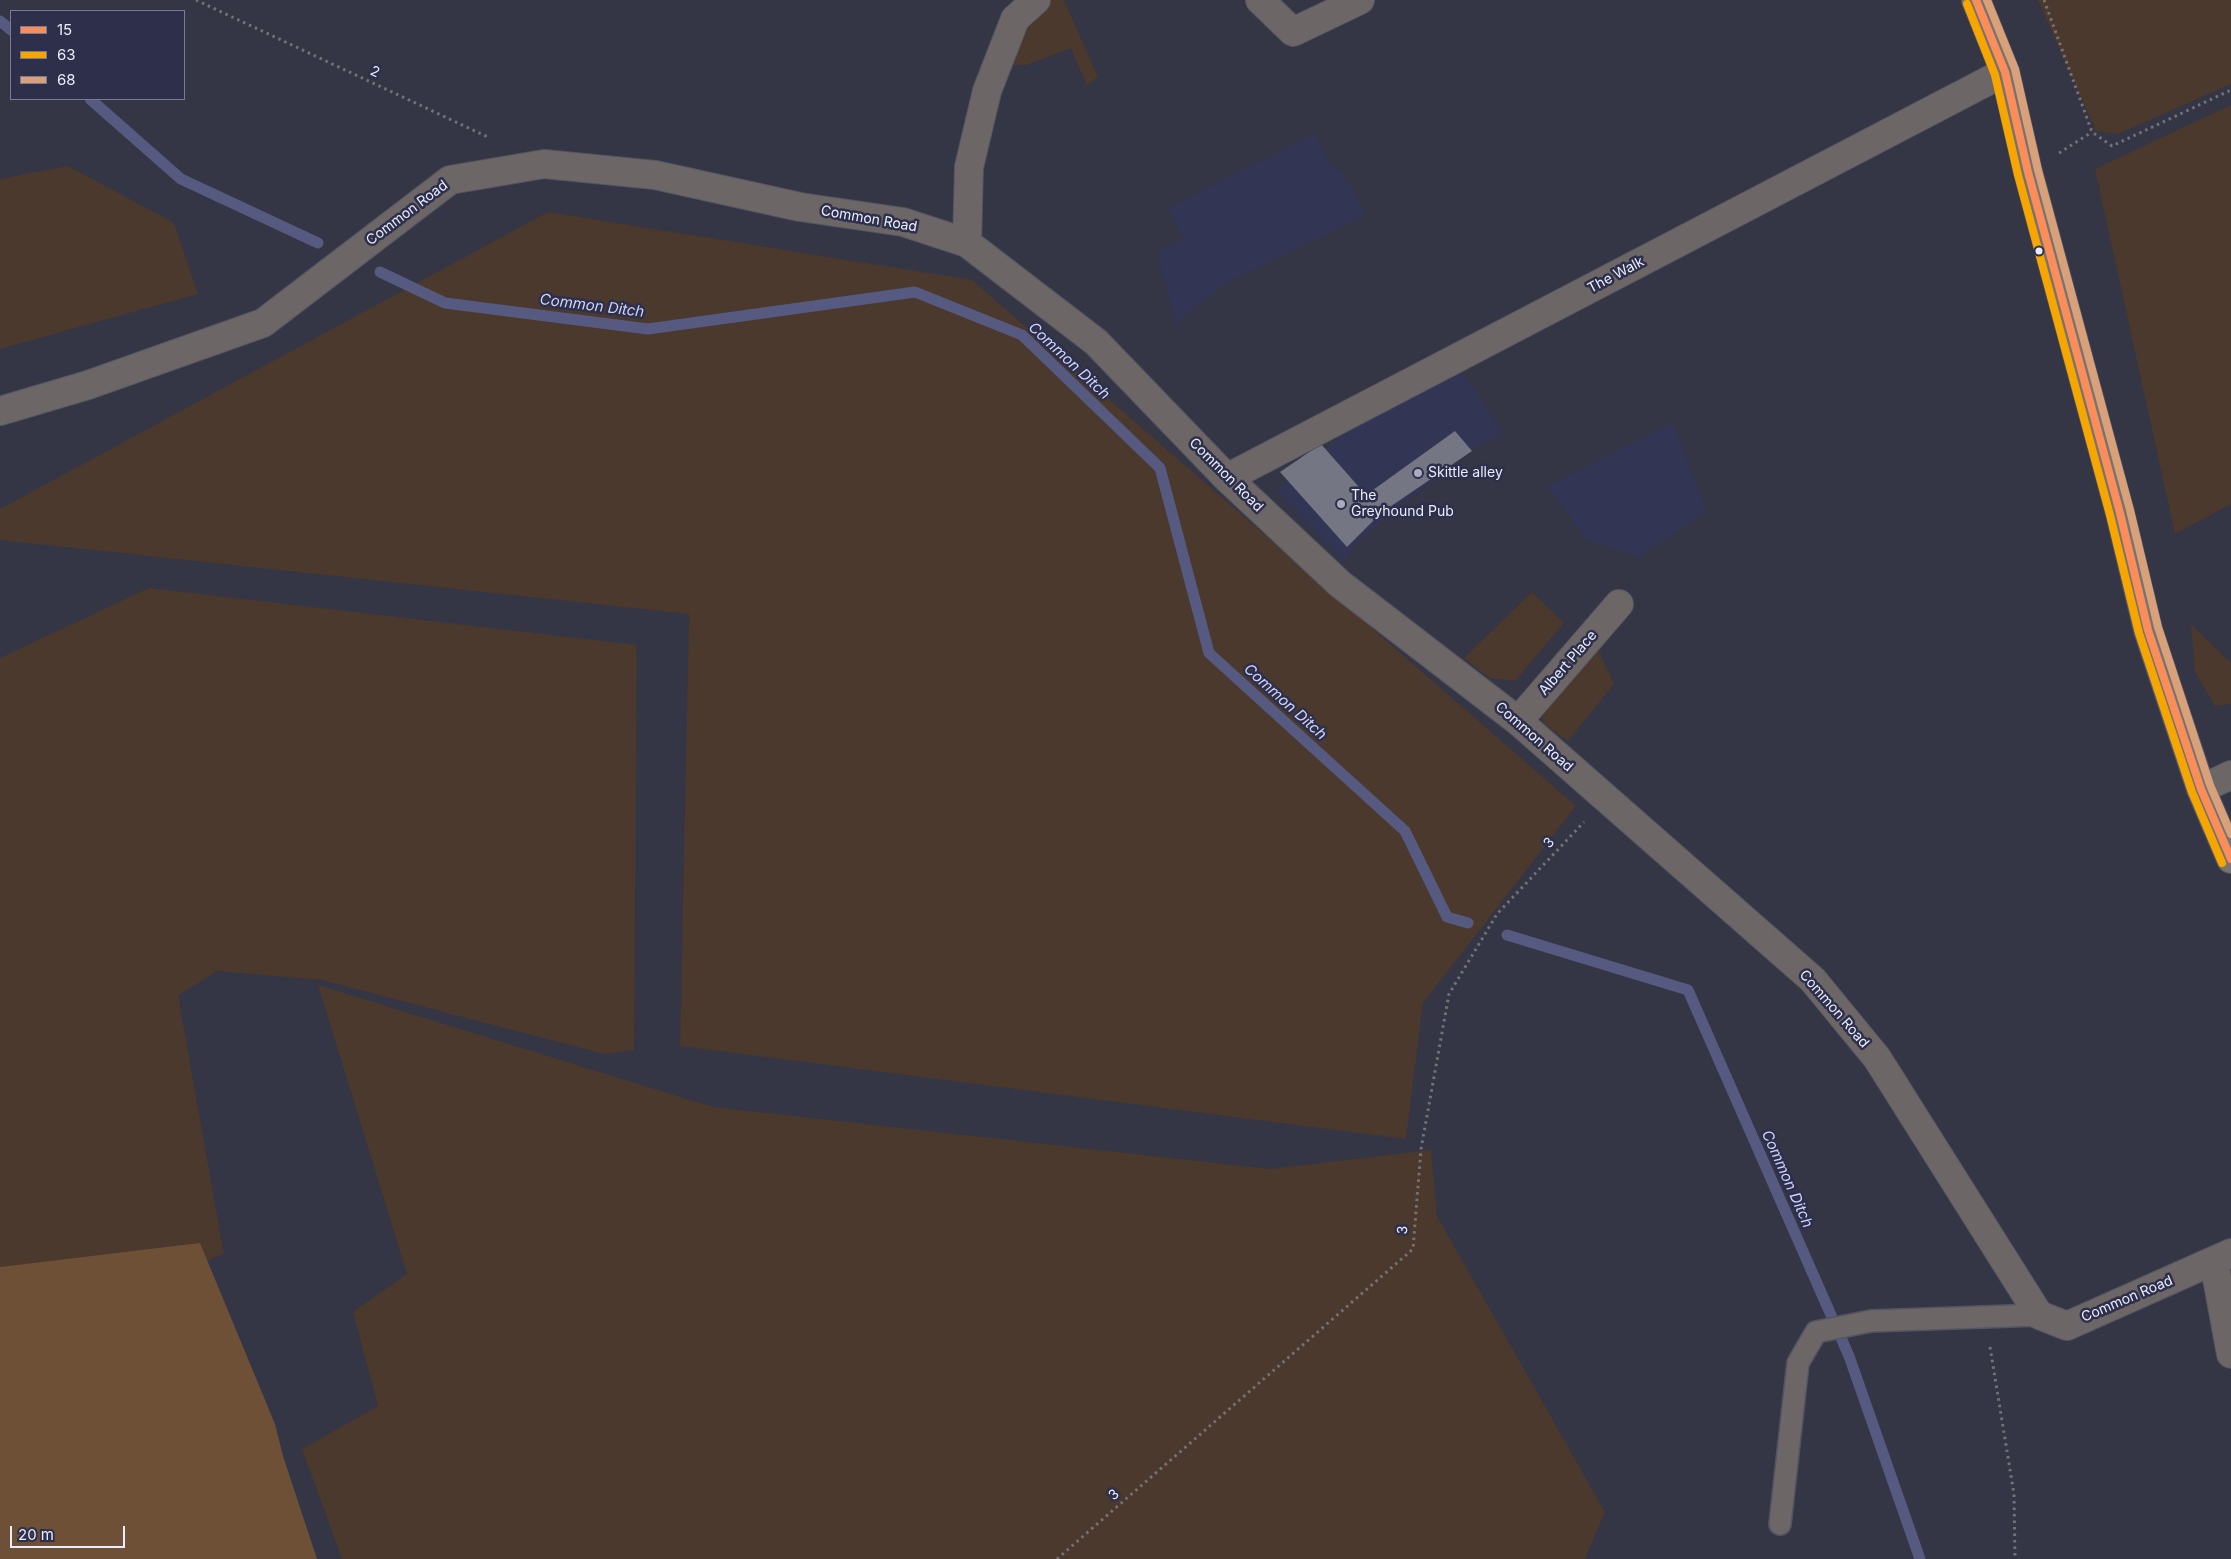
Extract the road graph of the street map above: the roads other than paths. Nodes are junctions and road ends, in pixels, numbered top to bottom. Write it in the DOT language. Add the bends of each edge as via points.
graph roads {
  1 [pos="1036,0"];
  2 [pos="1260,0"];
  3 [pos="1360,0"];
  4 [pos="1976,0"];
  5 [pos="2005,72"];
  6 [pos="967,243"];
  7 [pos="0,411"];
  8 [pos="1227,478"];
  9 [pos="1619,604"];
  10 [pos="1518,721"];
  11 [pos="2231,774"];
  12 [pos="2201,789"];
  13 [pos="2231,859"];
  14 [pos="2223,1258"];
  15 [pos="2039,1315"];
  16 [pos="2231,1354"];
  17 [pos="1780,1524"];
  1 -- 6 [label="street" via="1015,19 987,91 969,167"];
  2 -- 3 [label="street" via="1293,32"];
  4 -- 5 [label="main road"];
  5 -- 8 [label="street, The Walk"];
  5 -- 12 [label="main road" via="2028,172 2120,513 2148,630"];
  6 -- 7 [label="street, Common Road" via="902,222 800,207 655,175 544,164 450,180 263,323 88,386"];
  6 -- 8 [label="street, Common Road" via="1096,342"];
  8 -- 10 [label="street, Common Road" via="1340,584"];
  9 -- 10 [label="street, Albert Place"];
  10 -- 15 [label="street, Common Road" via="1813,980 1877,1058"];
  11 -- 12 [label="street"];
  12 -- 13 [label="main road"];
  14 -- 15 [label="street, Common Road" via="2067,1326"];
  14 -- 16 [label="street"];
  15 -- 17 [label="lane" via="1862,1323 1816,1332 1798,1363"];
}
